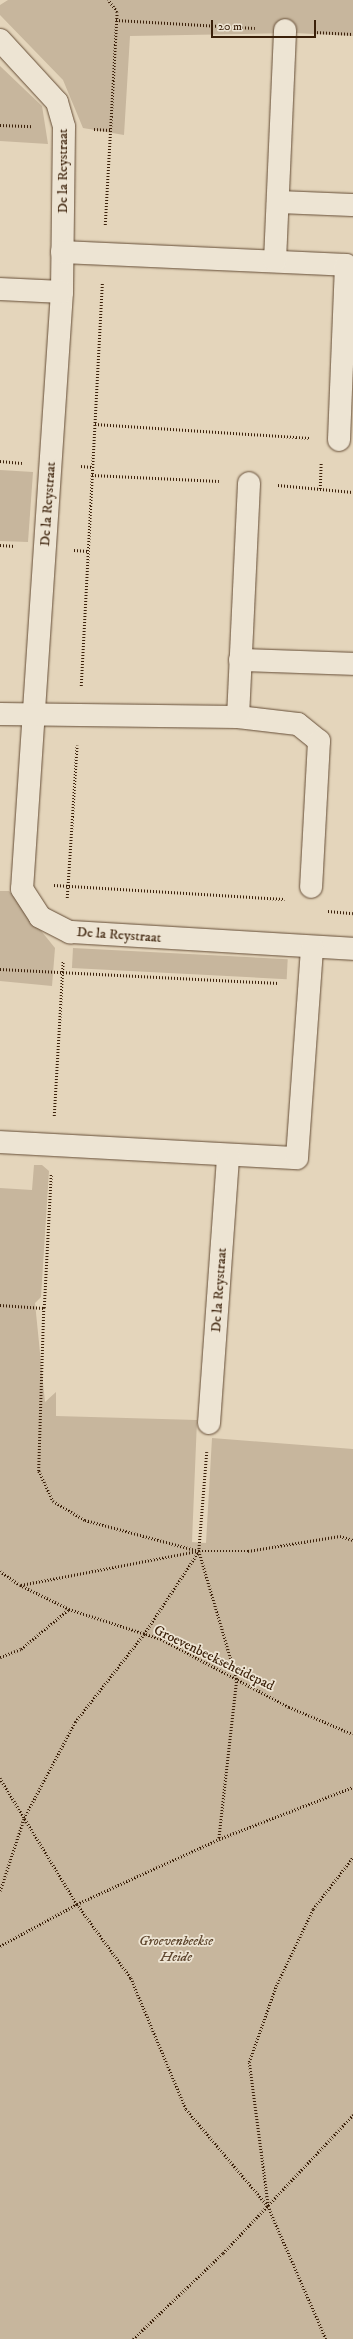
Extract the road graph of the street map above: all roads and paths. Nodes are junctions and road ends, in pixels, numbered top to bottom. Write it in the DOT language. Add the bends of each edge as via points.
graph roads {
  1 [pos="108,0"];
  2 [pos="116,20"];
  3 [pos="285,30"];
  4 [pos="353,34"];
  5 [pos="0,40"];
  6 [pos="278,202"];
  7 [pos="353,205"];
  8 [pos="62,252"];
  9 [pos="104,254"];
  10 [pos="275,262"];
  11 [pos="0,289"];
  12 [pos="62,292"];
  13 [pos="95,424"];
  14 [pos="339,440"];
  15 [pos="248,483"];
  16 [pos="240,660"];
  17 [pos="353,664"];
  18 [pos="0,714"];
  19 [pos="34,716"];
  20 [pos="79,716"];
  21 [pos="238,717"];
  22 [pos="22,882"];
  23 [pos="68,886"];
  24 [pos="311,887"];
  25 [pos="288,899"];
  26 [pos="325,911"];
  27 [pos="353,913"];
  28 [pos="64,929"];
  29 [pos="312,948"];
  30 [pos="353,949"];
  31 [pos="0,969"];
  32 [pos="62,972"];
  33 [pos="310,984"];
  34 [pos="0,1142"];
  35 [pos="52,1146"];
  36 [pos="228,1156"];
  37 [pos="0,1305"];
  38 [pos="44,1308"];
  39 [pos="210,1423"];
  40 [pos="353,1540"];
  41 [pos="200,1551"];
  42 [pos="0,1572"];
  43 [pos="20,1585"];
  44 [pos="70,1609"];
  45 [pos="144,1634"];
  46 [pos="0,1657"];
  47 [pos="237,1679"];
  48 [pos="353,1734"];
  49 [pos="0,1778"];
  50 [pos="353,1787"];
  51 [pos="24,1818"];
  52 [pos="219,1839"];
  53 [pos="353,1857"];
  54 [pos="0,1891"];
  55 [pos="77,1904"];
  56 [pos="0,1946"];
  57 [pos="353,2115"];
  58 [pos="268,2206"];
  59 [pos="133,2339"];
  60 [pos="326,2339"];
  1 -- 2 [label="path" via="117,12"];
  2 -- 3 [label="path"];
  2 -- 9 [label="path"];
  3 -- 4 [label="path"];
  3 -- 6 [label="street"];
  5 -- 8 [label="street, De la Reystraat" via="57,102 64,127"];
  6 -- 7 [label="street"];
  6 -- 10 [label="street"];
  8 -- 9 [label="street"];
  8 -- 12 [label="street, De la Reystraat"];
  9 -- 10 [label="street"];
  9 -- 13 [label="path"];
  10 -- 14 [label="street" via="346,265"];
  11 -- 12 [label="street"];
  12 -- 19 [label="street, De la Reystraat"];
  13 -- 14 [label="path"];
  13 -- 20 [label="path"];
  15 -- 16 [label="street"];
  16 -- 17 [label="street"];
  16 -- 21 [label="street"];
  18 -- 19 [label="street"];
  19 -- 20 [label="street"];
  19 -- 22 [label="street, De la Reystraat"];
  20 -- 21 [label="street"];
  20 -- 23 [label="path"];
  21 -- 24 [label="street" via="298,724 319,741"];
  22 -- 23 [label="path"];
  22 -- 28 [label="street, De la Reystraat" via="22,889 40,917"];
  23 -- 25 [label="path"];
  26 -- 27 [label="path"];
  28 -- 29 [label="street, De la Reystraat" via="70,932"];
  28 -- 32 [label="path"];
  29 -- 30 [label="street, De la Reystraat"];
  29 -- 33 [label="street"];
  31 -- 32 [label="path"];
  32 -- 33 [label="path"];
  32 -- 35 [label="path"];
  33 -- 36 [label="street" via="297,1158"];
  34 -- 35 [label="street"];
  35 -- 36 [label="street"];
  35 -- 38 [label="path"];
  36 -- 39 [label="street, De la Reystraat"];
  37 -- 38 [label="path"];
  38 -- 41 [label="path" via="39,1471 53,1501 84,1520"];
  39 -- 41 [label="path"];
  40 -- 41 [label="path" via="340,1536 248,1551"];
  41 -- 43 [label="path"];
  41 -- 45 [label="path"];
  41 -- 47 [label="path"];
  42 -- 43 [label="path, Groevenbeekseheidepad"];
  43 -- 44 [label="path, Groevenbeekseheidepad"];
  44 -- 45 [label="path, Groevenbeekseheidepad"];
  44 -- 46 [label="path" via="21,1649"];
  45 -- 47 [label="path, Groevenbeekseheidepad" via="161,1640"];
  45 -- 51 [label="path" via="74,1722"];
  47 -- 48 [label="path, Groevenbeekseheidepad" via="289,1707"];
  47 -- 52 [label="path"];
  49 -- 51 [label="path"];
  50 -- 52 [label="path"];
  51 -- 54 [label="path"];
  51 -- 55 [label="path"];
  52 -- 55 [label="path"];
  53 -- 58 [label="path" via="313,1909 276,1986 249,2062"];
  55 -- 56 [label="path"];
  55 -- 58 [label="path" via="131,1978 186,2109"];
  57 -- 58 [label="path"];
  58 -- 59 [label="path"];
  58 -- 60 [label="path"];
}
